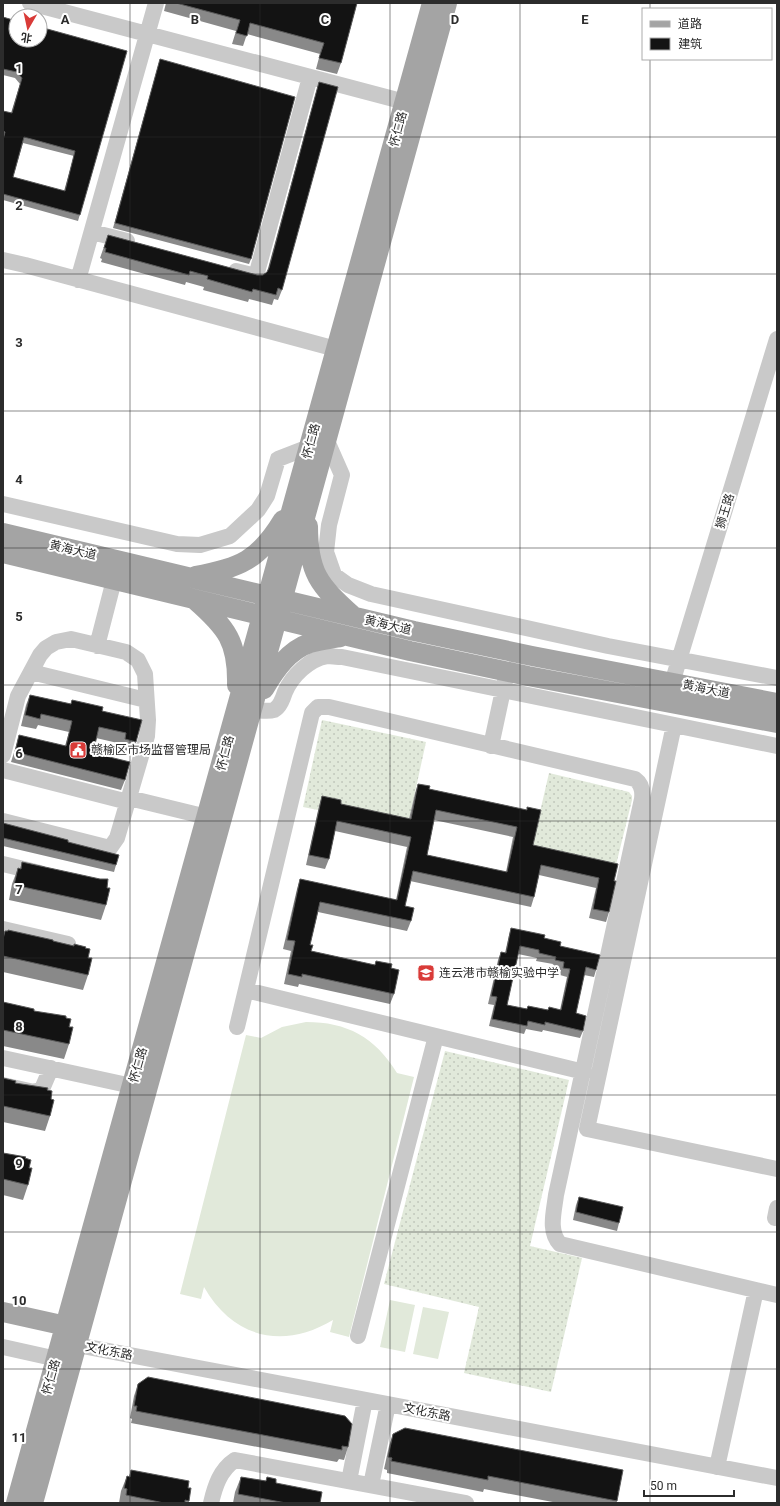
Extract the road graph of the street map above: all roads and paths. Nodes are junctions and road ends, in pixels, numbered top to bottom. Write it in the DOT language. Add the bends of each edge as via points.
graph roads {
  1 [pos="30,3"];
  2 [pos="156,3"];
  3 [pos="432,3"];
  4 [pos="447,3"];
  5 [pos="147,34"];
  6 [pos="310,77"];
  7 [pos="405,102"];
  8 [pos="92,232"];
  9 [pos="144,246"];
  10 [pos="3,260"];
  11 [pos="218,266"];
  12 [pos="78,280"];
  13 [pos="777,339"];
  14 [pos="336,349"];
  15 [pos="318,444"];
  16 [pos="3,504"];
  17 [pos="302,504"];
  18 [pos="3,533"];
  19 [pos="3,553"];
  20 [pos="187,577"];
  21 [pos="114,580"];
  22 [pos="275,598"];
  23 [pos="194,599"];
  24 [pos="270,617"];
  25 [pos="353,617"];
  26 [pos="347,636"];
  27 [pos="97,646"];
  28 [pos="680,660"];
  29 [pos="31,672"];
  30 [pos="777,678"];
  31 [pos="505,681"];
  32 [pos="672,683"];
  33 [pos="146,700"];
  34 [pos="777,703"];
  35 [pos="245,709"];
  36 [pos="777,723"];
  37 [pos="674,725"];
  38 [pos="491,746"];
  39 [pos="777,746"];
  40 [pos="3,755"];
  41 [pos="3,770"];
  42 [pos="128,800"];
  43 [pos="207,817"];
  44 [pos="3,821"];
  45 [pos="4,869"];
  46 [pos="52,875"];
  47 [pos="3,930"];
  48 [pos="68,944"];
  49 [pos="246,990"];
  50 [pos="237,1028"];
  51 [pos="436,1036"];
  52 [pos="3,1058"];
  53 [pos="51,1068"];
  54 [pos="584,1072"];
  55 [pos="3,1085"];
  56 [pos="132,1086"];
  57 [pos="777,1169"];
  58 [pos="756,1290"];
  59 [pos="777,1295"];
  60 [pos="3,1312"];
  61 [pos="3,1323"];
  62 [pos="68,1336"];
  63 [pos="358,1336"];
  64 [pos="3,1347"];
  65 [pos="56,1359"];
  66 [pos="365,1400"];
  67 [pos="388,1404"];
  68 [pos="717,1467"];
  69 [pos="777,1478"];
  70 [pos="349,1481"];
  71 [pos="371,1485"];
  72 [pos="16,1503"];
  73 [pos="33,1503"];
  74 [pos="211,1503"];
  75 [pos="466,1503"];
  1 -- 5 [label="street"];
  2 -- 5 [label="street"];
  3 -- 7 [label="main road, 怀仁路"];
  4 -- 15 [label="main road, 怀仁路"];
  5 -- 6 [label="street"];
  5 -- 8 [label="street"];
  6 -- 7 [label="street"];
  6 -- 11 [label="street" via="256,276"];
  7 -- 14 [label="main road, 怀仁路"];
  8 -- 9 [label="street"];
  8 -- 12 [label="street"];
  10 -- 12 [label="street"];
  12 -- 14 [label="street"];
  13 -- 28 [label="street, 狮王路"];
  14 -- 15 [label="main road, 怀仁路"];
  15 -- 16 [label="street" via="278,459 267,496 258,510 230,536 200,545 177,544"];
  15 -- 17 [label="main road, 怀仁路"];
  15 -- 28 [label="street" via="342,475 329,525 326,552 334,576 348,586 371,594"];
  17 -- 20 [label="main road" via="258,553 243,563"];
  17 -- 22 [label="main road, 怀仁路"];
  17 -- 25 [label="main road" via="310,557 315,572 331,596"];
  18 -- 20 [label="main road, 黄海大道"];
  19 -- 21 [label="main road, 黄海大道"];
  20 -- 22 [label="main road, 黄海大道"];
  21 -- 23 [label="main road, 黄海大道"];
  21 -- 27 [label="street"];
  22 -- 24 [label="main road, 怀仁路"];
  22 -- 25 [label="main road, 黄海大道"];
  23 -- 24 [label="main road, 黄海大道"];
  23 -- 35 [label="main road" via="214,616 232,643"];
  24 -- 26 [label="main road, 黄海大道"];
  24 -- 35 [label="main road, 怀仁路"];
  25 -- 32 [label="main road, 黄海大道"];
  26 -- 31 [label="main road, 黄海大道"];
  26 -- 35 [label="main road" via="310,643 296,650"];
  27 -- 29 [label="street" via="71,639 56,642 40,655"];
  27 -- 33 [label="street" via="126,652 138,660 144,674"];
  28 -- 30 [label="street"];
  28 -- 32 [label="street, 狮王路"];
  29 -- 33 [label="street"];
  29 -- 40 [label="street" via="18,696"];
  31 -- 35 [label="street" via="327,656 311,662 298,673 276,709"];
  31 -- 36 [label="main road, 黄海大道"];
  31 -- 37 [label="street"];
  31 -- 38 [label="street"];
  32 -- 34 [label="main road, 黄海大道"];
  33 -- 42 [label="street" via="147,736"];
  35 -- 43 [label="main road, 怀仁路"];
  35 -- 62 [label="main road, 怀仁路"];
  37 -- 39 [label="street"];
  37 -- 57 [label="street" via="587,1129"];
  38 -- 49 [label="street" via="328,707 318,708 312,713"];
  38 -- 54 [label="street" via="634,779 643,790"];
  41 -- 42 [label="street"];
  42 -- 43 [label="street"];
  42 -- 44 [label="street" via="117,838 110,848"];
  43 -- 56 [label="main road, 怀仁路"];
  45 -- 46 [label="street"];
  47 -- 48 [label="street"];
  49 -- 50 [label="street"];
  49 -- 51 [label="street"];
  51 -- 54 [label="street"];
  51 -- 63 [label="street"];
  52 -- 53 [label="street"];
  53 -- 55 [label="street" via="42,1089 34,1092"];
  53 -- 56 [label="street"];
  54 -- 58 [label="street" via="556,1195 552,1226 555,1238 560,1244"];
  56 -- 62 [label="main road, 怀仁路"];
  58 -- 59 [label="street"];
  58 -- 68 [label="street"];
  60 -- 62 [label="main road"];
  61 -- 62 [label="main road"];
  62 -- 65 [label="main road, 怀仁路"];
  62 -- 66 [label="street, 文化东路"];
  62 -- 73 [label="main road, 怀仁路"];
  64 -- 65 [label="street"];
  65 -- 72 [label="main road, 怀仁路"];
  66 -- 67 [label="street, 文化东路"];
  66 -- 70 [label="street"];
  67 -- 68 [label="street, 文化东路"];
  67 -- 71 [label="street"];
  68 -- 69 [label="street, 文化东路"];
  70 -- 71 [label="street"];
  70 -- 74 [label="street" via="235,1460 225,1467"];
  71 -- 75 [label="street"];
}
